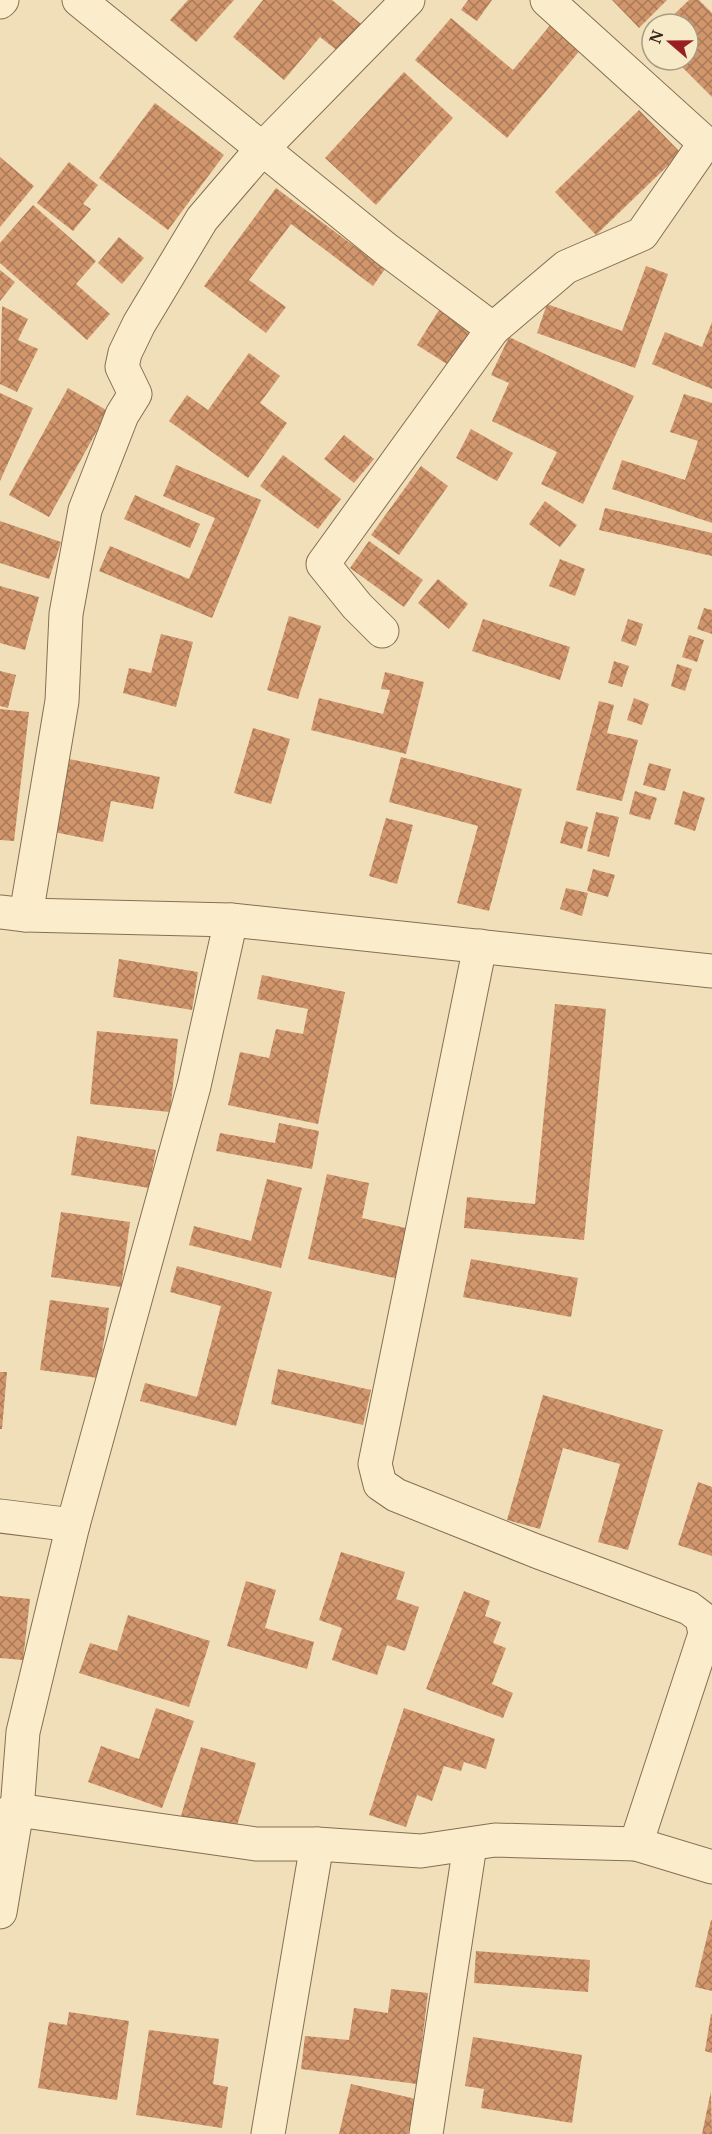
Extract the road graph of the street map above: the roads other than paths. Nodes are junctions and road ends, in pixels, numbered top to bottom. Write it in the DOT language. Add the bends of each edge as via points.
graph roads {
  1 [pos="79,0"];
  2 [pos="408,0"];
  3 [pos="547,0"];
  4 [pos="262,149"];
  5 [pos="493,329"];
  6 [pos="382,631"];
  7 [pos="13,913"];
  8 [pos="231,920"];
  9 [pos="480,946"];
  10 [pos="712,971"];
  11 [pos="0,1516"];
  12 [pos="73,1525"];
  13 [pos="8,1813"];
  14 [pos="317,1844"];
  15 [pos="636,1844"];
  16 [pos="470,1845"];
  17 [pos="712,1867"];
  18 [pos="0,1912"];
  19 [pos="268,2134"];
  20 [pos="426,2134"];
  1 -- 4 [label="street"];
  2 -- 4 [label="street"];
  3 -- 5 [label="street" via="705,142 642,234 566,267"];
  4 -- 5 [label="street"];
  4 -- 7 [label="street" via="202,219 125,353 122,367 135,394 122,416 85,510 66,614 62,701"];
  5 -- 6 [label="street" via="323,564"];
  7 -- 8 [label="street"];
  8 -- 9 [label="street"];
  8 -- 12 [label="street" via="194,1086"];
  9 -- 10 [label="street"];
  9 -- 15 [label="street" via="375,1464 380,1484 396,1495 688,1608 702,1618 705,1634"];
  11 -- 12 [label="street"];
  12 -- 13 [label="street" via="23,1732"];
  13 -- 14 [label="street" via="256,1844"];
  13 -- 18 [label="street"];
  14 -- 16 [label="street" via="421,1851"];
  14 -- 19 [label="street"];
  15 -- 16 [label="street" via="495,1840"];
  15 -- 17 [label="street"];
  16 -- 20 [label="street"];
}
